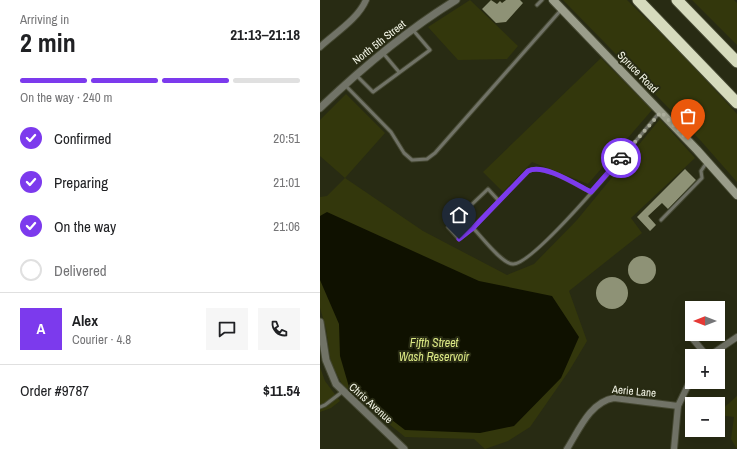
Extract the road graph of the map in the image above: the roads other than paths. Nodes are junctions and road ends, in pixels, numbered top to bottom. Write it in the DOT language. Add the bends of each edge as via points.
graph roads {
  1 [pos="366,0"];
  2 [pos="456,0"];
  3 [pos="542,0"];
  4 [pos="549,0"];
  5 [pos="554,0"];
  6 [pos="638,0"];
  7 [pos="678,0"];
  8 [pos="537,5"];
  9 [pos="562,9"];
  10 [pos="413,30"];
  11 [pos="320,47"];
  12 [pos="383,53"];
  13 [pos="737,62"];
  14 [pos="400,72"];
  15 [pos="356,74"];
  16 [pos="344,85"];
  17 [pos="737,103"];
  18 [pos="320,108"];
  19 [pos="661,112"];
  20 [pos="707,161"];
  21 [pos="591,192"];
  22 [pos="737,195"];
  23 [pos="499,201"];
  24 [pos="661,220"];
  25 [pos="473,228"];
  26 [pos="320,322"];
  27 [pos="737,337"];
  28 [pos="695,341"];
  29 [pos="702,349"];
  30 [pos="719,349"];
  31 [pos="686,389"];
  32 [pos="342,392"];
  33 [pos="678,406"];
  34 [pos="320,407"];
  35 [pos="404,449"];
  36 [pos="567,449"];
  37 [pos="674,449"];
  1 -- 11 [label="street" via="362,9"];
  2 -- 10 [label="street, North 5th Street"];
  3 -- 8 [label="lane"];
  4 -- 9 [label="main road"];
  5 -- 9 [label="main road, Spruce Road"];
  6 -- 17 [label="highway"];
  7 -- 13 [label="highway"];
  9 -- 16 [label="lane" via="446,142 427,159 412,160 404,153 391,132"];
  9 -- 19 [label="main road, Spruce Road"];
  10 -- 12 [label="street, North 5th Street"];
  10 -- 14 [label="lane" via="430,50"];
  12 -- 14 [label="lane"];
  12 -- 15 [label="street, North 5th Street"];
  14 -- 15 [label="lane" via="373,92"];
  15 -- 16 [label="street, North 5th Street"];
  16 -- 18 [label="street, North 5th Street"];
  19 -- 20 [label="main road, Spruce Road"];
  19 -- 21 [label="lane"];
  20 -- 22 [label="main road, Spruce Road"];
  20 -- 24 [label="lane" via="701,171 702,178"];
  21 -- 23 [label="lane" via="551,172 533,169"];
  21 -- 25 [label="lane" via="569,218 520,262 512,264 504,261"];
  23 -- 25 [label="lane"];
  23 -- 25 [label="lane" via="488,189 448,226 459,239"];
  26 -- 32 [label="street, Chris Avenue" via="326,360"];
  27 -- 30 [label="street"];
  28 -- 29 [label="street"];
  31 -- 33 [label="street"];
  32 -- 34 [label="lane"];
  32 -- 35 [label="street, Chris Avenue"];
  33 -- 36 [label="street, Aerie Lane" via="604,399 594,406"];
  33 -- 37 [label="street"];
}
